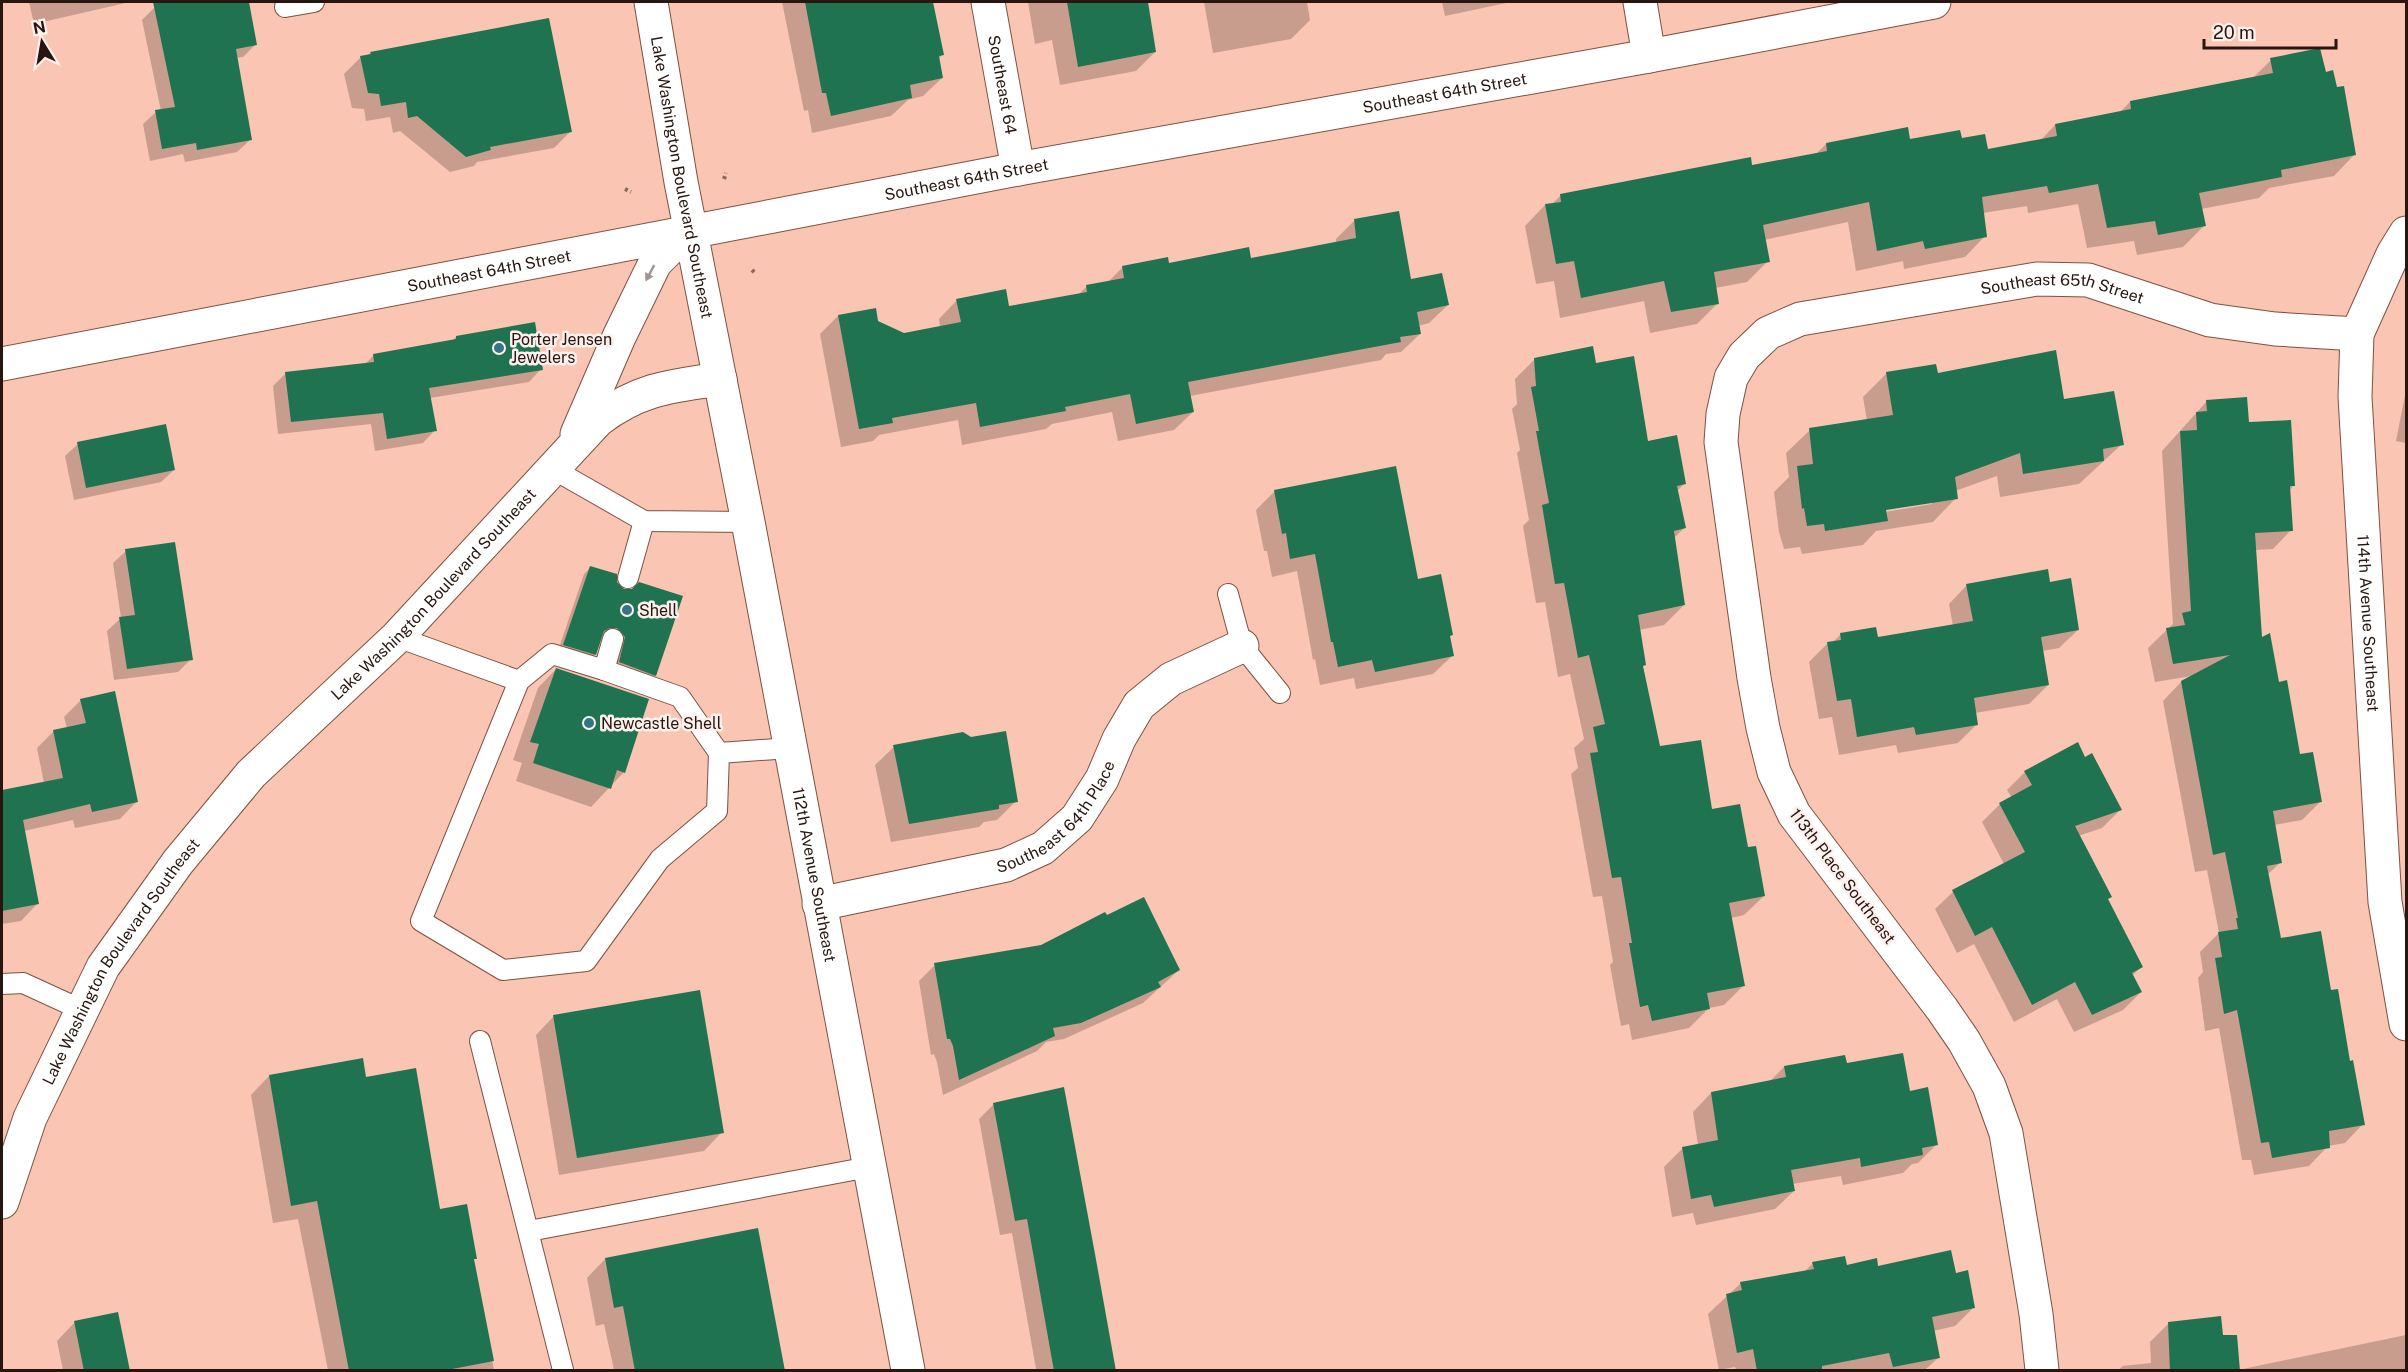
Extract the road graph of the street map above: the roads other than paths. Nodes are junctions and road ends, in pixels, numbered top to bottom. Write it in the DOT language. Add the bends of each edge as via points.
graph roads {
  1 [pos="314,2"];
  2 [pos="651,2"];
  3 [pos="988,2"];
  4 [pos="1640,2"];
  5 [pos="1934,2"];
  6 [pos="285,7"];
  7 [pos="1649,56"];
  8 [pos="1018,169"];
  9 [pos="691,232"];
  10 [pos="2406,233"];
  11 [pos="1768,333"];
  12 [pos="2357,334"];
  13 [pos="2,364"];
  14 [pos="720,379"];
  15 [pos="561,460"];
  16 [pos="645,521"];
  17 [pos="748,522"];
  18 [pos="628,578"];
  19 [pos="1228,594"];
  20 [pos="396,637"];
  21 [pos="613,639"];
  22 [pos="1242,646"];
  23 [pos="604,670"];
  24 [pos="519,681"];
  25 [pos="1280,693"];
  26 [pos="790,748"];
  27 [pos="719,753"];
  28 [pos="2393,826"];
  29 [pos="819,904"];
  30 [pos="2,984"];
  31 [pos="82,1010"];
  32 [pos="2406,1024"];
  33 [pos="480,1041"];
  34 [pos="869,1167"];
  35 [pos="2,1202"];
  36 [pos="529,1231"];
  37 [pos="563,1371"];
  38 [pos="908,1371"];
  39 [pos="2042,1371"];
  1 -- 6 [label="lane"];
  2 -- 9 [label="street, Lake Washington Boulevard Southeast"];
  3 -- 8 [label="street, Southeast 64"];
  4 -- 7 [label="street"];
  5 -- 7 [label="street, Southeast 64th Street"];
  7 -- 8 [label="street, Southeast 64th Street"];
  8 -- 9 [label="street, Southeast 64th Street"];
  9 -- 13 [label="street, Southeast 64th Street"];
  9 -- 14 [label="street, Lake Washington Boulevard Southeast"];
  9 -- 15 [label="street, one-way" via="656,262"];
  10 -- 12 [label="street, 114th Avenue Southeast"];
  11 -- 12 [label="street, Southeast 65th Street" via="1800,319 2047,279 2088,280 2210,320 2275,330"];
  11 -- 39 [label="street, 113th Place Southeast" via="1744,356 1731,378 1721,441 1763,728 1794,814 1942,1009 1989,1086 2006,1133"];
  12 -- 28 [label="street, 114th Avenue Southeast" via="2355,397"];
  14 -- 15 [label="street, Lake Washington Boulevard Southeast" via="631,398 598,420"];
  14 -- 17 [label="street, 112th Avenue Southeast"];
  15 -- 16 [label="lane"];
  15 -- 20 [label="street, Lake Washington Boulevard Southeast"];
  16 -- 17 [label="lane"];
  16 -- 18 [label="lane"];
  17 -- 26 [label="street, 112th Avenue Southeast"];
  19 -- 22 [label="lane"];
  20 -- 24 [label="lane"];
  20 -- 31 [label="street, Lake Washington Boulevard Southeast" via="243,783 178,862 103,967"];
  21 -- 23 [label="lane"];
  22 -- 25 [label="lane"];
  22 -- 29 [label="street, Southeast 64th Place" via="1171,679 1139,705 1102,779 1077,818 1043,848 1006,865"];
  23 -- 24 [label="lane" via="552,654"];
  23 -- 27 [label="lane" via="680,697"];
  24 -- 27 [label="lane" via="421,921 503,970 586,961 660,859 717,812"];
  26 -- 27 [label="lane"];
  26 -- 29 [label="street, 112th Avenue Southeast"];
  28 -- 32 [label="street, 114th Avenue Southeast" via="2385,902"];
  29 -- 34 [label="street, 112th Avenue Southeast"];
  30 -- 31 [label="lane" via="23,983"];
  31 -- 35 [label="street, Lake Washington Boulevard Southeast" via="30,1118"];
  33 -- 36 [label="lane"];
  34 -- 36 [label="lane"];
  34 -- 38 [label="street, 112th Avenue Southeast"];
  36 -- 37 [label="lane"];
}
